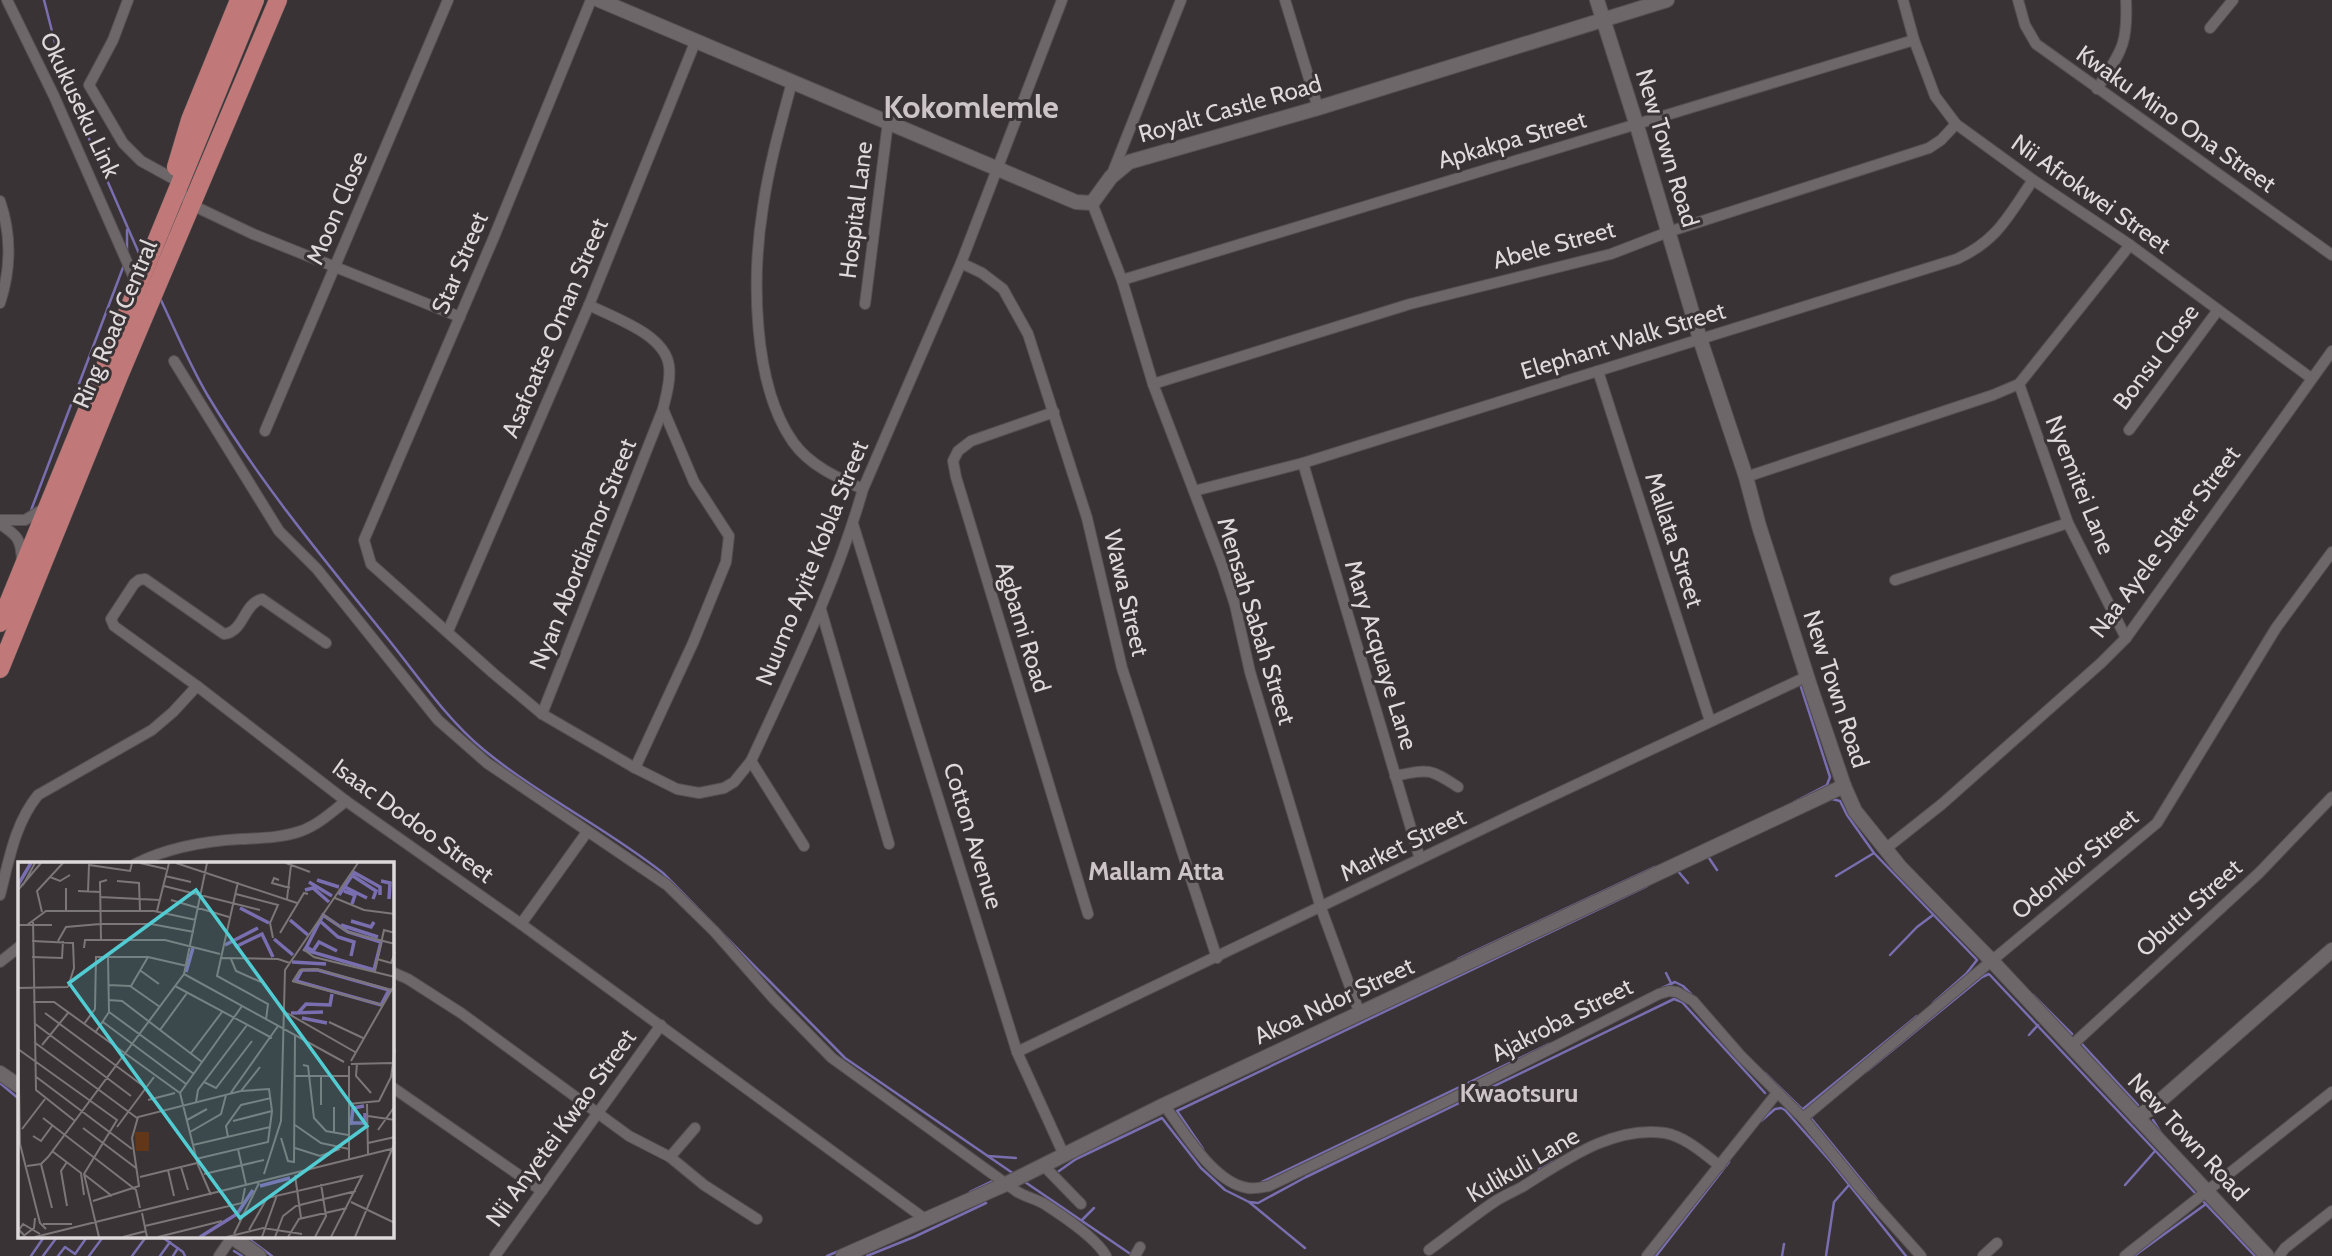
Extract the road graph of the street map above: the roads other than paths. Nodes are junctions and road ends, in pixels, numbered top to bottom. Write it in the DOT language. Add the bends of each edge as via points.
graph roads {
  1 [pos="7,0"];
  2 [pos="128,0"];
  3 [pos="239,0"];
  4 [pos="254,0"];
  5 [pos="278,0"];
  6 [pos="448,0"];
  7 [pos="591,0"];
  8 [pos="598,0"];
  9 [pos="1062,0"];
  10 [pos="1181,0"];
  11 [pos="1286,0"];
  12 [pos="1597,0"];
  13 [pos="1667,0"];
  14 [pos="1903,0"];
  15 [pos="2018,0"];
  16 [pos="2126,0"];
  17 [pos="2233,0"];
  18 [pos="1603,20"];
  19 [pos="2210,28"];
  20 [pos="696,40"];
  21 [pos="1914,40"];
  22 [pos="792,82"];
  23 [pos="2097,89"];
  24 [pos="1318,108"];
  25 [pos="888,122"];
  26 [pos="1955,124"];
  27 [pos="1637,126"];
  28 [pos="999,168"];
  29 [pos="1111,177"];
  30 [pos="2033,180"];
  31 [pos="175,183"];
  32 [pos="0,201"];
  33 [pos="1092,203"];
  34 [pos="192,205"];
  35 [pos="1668,232"];
  36 [pos="2130,245"];
  37 [pos="2332,255"];
  38 [pos="961,263"];
  39 [pos="334,268"];
  40 [pos="137,279"];
  41 [pos="1122,280"];
  42 [pos="0,303"];
  43 [pos="865,304"];
  44 [pos="589,305"];
  45 [pos="2218,310"];
  46 [pos="460,317"];
  47 [pos="1700,339"];
  48 [pos="2332,351"];
  49 [pos="174,361"];
  50 [pos="1598,371"];
  51 [pos="2312,378"];
  52 [pos="1153,384"];
  53 [pos="2019,384"];
  54 [pos="663,409"];
  55 [pos="1054,412"];
  56 [pos="2129,430"];
  57 [pos="265,431"];
  58 [pos="1303,463"];
  59 [pos="1746,477"];
  60 [pos="863,489"];
  61 [pos="1194,491"];
  62 [pos="50,504"];
  63 [pos="0,522"];
  64 [pos="2068,523"];
  65 [pos="853,524"];
  66 [pos="364,540"];
  67 [pos="2332,552"];
  68 [pos="22,570"];
  69 [pos="1895,580"];
  70 [pos="821,610"];
  71 [pos="0,623"];
  72 [pos="448,631"];
  73 [pos="2126,638"];
  74 [pos="326,643"];
  75 [pos="0,669"];
  76 [pos="1808,676"];
  77 [pos="197,686"];
  78 [pos="542,715"];
  79 [pos="1710,721"];
  80 [pos="751,761"];
  81 [pos="635,768"];
  82 [pos="1395,776"];
  83 [pos="1844,786"];
  84 [pos="1458,787"];
  85 [pos="2332,797"];
  86 [pos="346,801"];
  87 [pos="587,832"];
  88 [pos="889,844"];
  89 [pos="804,846"];
  90 [pos="1884,850"];
  91 [pos="1420,859"];
  92 [pos="140,862"];
  93 [pos="0,895"];
  94 [pos="1321,908"];
  95 [pos="1088,914"];
  96 [pos="521,924"];
  97 [pos="18,948"];
  98 [pos="2332,950"];
  99 [pos="1217,958"];
  100 [pos="1991,960"];
  101 [pos="0,962"];
  102 [pos="394,973"];
  103 [pos="1360,1014"];
  104 [pos="661,1025"];
  105 [pos="2071,1046"];
  106 [pos="1017,1052"];
  107 [pos="0,1073"];
  108 [pos="18,1085"];
  109 [pos="394,1088"];
  110 [pos="2332,1092"];
  111 [pos="1777,1093"];
  112 [pos="1164,1105"];
  113 [pos="598,1114"];
  114 [pos="2137,1117"];
  115 [pos="1803,1118"];
  116 [pos="695,1128"];
  117 [pos="1064,1155"];
  118 [pos="670,1157"];
  119 [pos="1720,1166"];
  120 [pos="1039,1168"];
  121 [pos="1006,1184"];
  122 [pos="541,1191"];
  123 [pos="2207,1192"];
  124 [pos="1081,1204"];
  125 [pos="2332,1211"];
  126 [pos="757,1219"];
  127 [pos="925,1219"];
  128 [pos="231,1238"];
  129 [pos="233,1238"];
  130 [pos="1997,1243"];
  131 [pos="1429,1250"];
  132 [pos="219,1256"];
  133 [pos="259,1256"];
  134 [pos="495,1256"];
  135 [pos="843,1256"];
  136 [pos="1106,1256"];
  137 [pos="1647,1256"];
  138 [pos="1921,1256"];
  139 [pos="1983,1256"];
  140 [pos="2125,1256"];
  141 [pos="2267,1256"];
  142 [pos="2279,1256"];
  1 -- 40 [label="street, Okukuseku Link"];
  2 -- 31 [label="street" via="89,85 123,143"];
  3 -- 31 [label="main road" via="195,108"];
  4 -- 31 [label="main road"];
  5 -- 34 [label="main road, Ring Road Central"];
  6 -- 39 [label="street, Moon Close"];
  7 -- 46 [label="street, Star Street"];
  8 -- 20 [label="street"];
  9 -- 28 [label="street, Nuumo Ayite Kobla Street"];
  10 -- 29 [label="street"];
  11 -- 24 [label="street"];
  12 -- 18 [label="street, New Town Road"];
  13 -- 18 [label="street, Royalt Castle Road"];
  14 -- 21 [label="street, Nii Afrokwei Street"];
  15 -- 23 [label="street, Kwaku Mino Ona Street" via="2036,44"];
  16 -- 23 [label="street" via="2125,40"];
  17 -- 19 [label="street"];
  18 -- 24 [label="street, Royalt Castle Road"];
  18 -- 27 [label="street, New Town Road"];
  20 -- 22 [label="street"];
  20 -- 44 [label="street, Asafoatse Oman Street"];
  21 -- 26 [label="street, Nii Afrokwei Street" via="1935,96"];
  21 -- 27 [label="street, Apkakpa Street"];
  22 -- 25 [label="street"];
  22 -- 60 [label="street" via="762,209 758,325 763,368 776,410 794,443 827,473"];
  23 -- 37 [label="street, Kwaku Mino Ona Street"];
  24 -- 29 [label="street, Royalt Castle Road" via="1129,162"];
  25 -- 28 [label="street"];
  25 -- 43 [label="street, Hospital Lane"];
  26 -- 30 [label="street, Nii Afrokwei Street"];
  26 -- 35 [label="street, Abele Street" via="1929,148"];
  27 -- 35 [label="street, New Town Road"];
  27 -- 41 [label="street, Apkakpa Street"];
  28 -- 33 [label="street" via="1076,202"];
  28 -- 38 [label="street, Nuumo Ayite Kobla Street"];
  29 -- 33 [label="street, Royalt Castle Road"];
  30 -- 36 [label="street, Nii Afrokwei Street"];
  30 -- 47 [label="street, Elephant Walk Street" via="1999,231 1978,249"];
  31 -- 34 [label="street"];
  31 -- 40 [label="main road, Ring Road Central" via="150,258"];
  32 -- 42 [label="street" via="9,242"];
  33 -- 41 [label="street, Mensah Sabah Street"];
  34 -- 39 [label="street"];
  34 -- 75 [label="main road, Ring Road Central"];
  35 -- 47 [label="street, New Town Road"];
  35 -- 52 [label="street, Abele Street" via="1611,254 1410,304"];
  36 -- 45 [label="street, Nii Afrokwei Street"];
  36 -- 53 [label="street"];
  38 -- 55 [label="street, Wawa Street" via="1003,289 1028,334"];
  38 -- 60 [label="street, Nuumo Ayite Kobla Street"];
  39 -- 46 [label="street"];
  39 -- 57 [label="street, Moon Close"];
  40 -- 62 [label="main road, Ring Road Central"];
  41 -- 52 [label="street, Mensah Sabah Street"];
  44 -- 54 [label="street, Nyan Abordiamor Street" via="650,336 662,347 670,368"];
  44 -- 72 [label="street, Asafoatse Oman Street"];
  45 -- 51 [label="street, Nii Afrokwei Street"];
  45 -- 56 [label="street, Bonsu Close"];
  46 -- 66 [label="street, Star Street"];
  47 -- 50 [label="street, Elephant Walk Street"];
  47 -- 59 [label="street, New Town Road"];
  48 -- 51 [label="street, Naa Ayele Slater Street"];
  49 -- 87 [label="street" via="279,531 317,569 438,720 487,763"];
  50 -- 58 [label="street, Elephant Walk Street"];
  50 -- 79 [label="street, Mallata Street"];
  51 -- 73 [label="street, Naa Ayele Slater Street"];
  52 -- 61 [label="street, Mensah Sabah Street"];
  53 -- 59 [label="street"];
  53 -- 64 [label="street, Nyemitei Lane"];
  54 -- 78 [label="street, Nyan Abordiamor Street"];
  54 -- 81 [label="street" via="694,482 729,536 726,562"];
  55 -- 95 [label="street, Agbami Road" via="971,441 953,461"];
  55 -- 99 [label="street, Wawa Street" via="1087,518 1122,668"];
  58 -- 61 [label="street, Elephant Walk Street"];
  58 -- 82 [label="street, Mary Acquaye Lane"];
  59 -- 76 [label="street, New Town Road"];
  60 -- 65 [label="street, Nuumo Ayite Kobla Street"];
  61 -- 94 [label="street, Mensah Sabah Street" via="1235,605 1250,673"];
  62 -- 63 [label="street" via="25,520"];
  62 -- 68 [label="main road, Ring Road Central"];
  63 -- 68 [label="street" via="21,544"];
  64 -- 69 [label="street"];
  64 -- 73 [label="street, Nyemitei Lane"];
  65 -- 70 [label="street, Nuumo Ayite Kobla Street"];
  65 -- 106 [label="street, Cotton Avenue"];
  66 -- 72 [label="street, Nuumo Ayite Kobla Street" via="371,564"];
  67 -- 100 [label="street, Odonkor Street" via="2276,628 2157,823"];
  68 -- 71 [label="main road, Ring Road Central"];
  70 -- 80 [label="street, Nuumo Ayite Kobla Street"];
  70 -- 88 [label="street"];
  72 -- 78 [label="street, Nuumo Ayite Kobla Street"];
  73 -- 90 [label="street, Naa Ayele Slater Street" via="1942,804"];
  74 -- 77 [label="street, Isaac Dodoo Street" via="262,599 252,604 231,634 224,634 145,579 139,580 111,623"];
  76 -- 79 [label="street, Market Street"];
  76 -- 83 [label="street, New Town Road"];
  77 -- 86 [label="street, Isaac Dodoo Street"];
  77 -- 93 [label="street" via="152,730 38,795 14,839"];
  78 -- 81 [label="street, Nuumo Ayite Kobla Street"];
  79 -- 91 [label="street, Market Street"];
  80 -- 81 [label="street, Nuumo Ayite Kobla Street" via="724,788 699,793 677,789"];
  80 -- 89 [label="street"];
  82 -- 84 [label="street" via="1424,769"];
  82 -- 91 [label="street, Mary Acquaye Lane"];
  83 -- 90 [label="street, New Town Road" via="1855,811"];
  83 -- 103 [label="street, Akoa Ndor Street"];
  85 -- 105 [label="street, Obutu Street" via="2259,873"];
  86 -- 92 [label="street" via="323,820 287,835 180,846"];
  86 -- 96 [label="street, Isaac Dodoo Street"];
  87 -- 96 [label="street"];
  87 -- 121 [label="street" via="667,885 832,1058"];
  90 -- 100 [label="street, New Town Road"];
  91 -- 94 [label="street, Market Street"];
  94 -- 99 [label="street, Market Street"];
  94 -- 103 [label="street, Mensah Sabah Street"];
  96 -- 104 [label="street, Isaac Dodoo Street"];
  97 -- 101 [label="street"];
  98 -- 114 [label="street"];
  99 -- 106 [label="street, Market Street"];
  100 -- 105 [label="street, New Town Road"];
  100 -- 115 [label="street, Odonkor Street"];
  102 -- 113 [label="street" via="461,1013"];
  103 -- 112 [label="street, Akoa Ndor Street"];
  104 -- 113 [label="street, Nii Anyetei Kwao Street"];
  104 -- 127 [label="street, Isaac Dodoo Street"];
  105 -- 114 [label="street, New Town Road"];
  106 -- 117 [label="street, Cotton Avenue"];
  107 -- 108 [label="street"];
  109 -- 122 [label="street"];
  110 -- 123 [label="street"];
  111 -- 112 [label="street, Ajakroba Street" via="1693,1001 1669,991 1269,1186 1248,1188 1220,1175"];
  111 -- 115 [label="street, Ajakroba Street"];
  111 -- 119 [label="street"];
  112 -- 117 [label="street, Akoa Ndor Street"];
  113 -- 118 [label="street"];
  113 -- 122 [label="street, Nii Anyetei Kwao Street"];
  114 -- 123 [label="street, New Town Road"];
  115 -- 138 [label="street, Ajakroba Street"];
  116 -- 118 [label="street"];
  117 -- 120 [label="street, Akoa Ndor Street"];
  118 -- 126 [label="street"];
  119 -- 131 [label="street, Kulikuli Lane" via="1666,1133 1639,1132 1559,1163"];
  119 -- 137 [label="street"];
  120 -- 121 [label="street, Akoa Ndor Street"];
  120 -- 124 [label="street"];
  121 -- 127 [label="street, Akoa Ndor Street"];
  121 -- 136 [label="street" via="1046,1205 1088,1236"];
  122 -- 134 [label="street, Nii Anyetei Kwao Street"];
  123 -- 140 [label="street"];
  123 -- 141 [label="street, New Town Road"];
  125 -- 142 [label="street"];
  127 -- 135 [label="street, Akoa Ndor Street"];
  128 -- 132 [label="street"];
  129 -- 133 [label="street"];
  130 -- 139 [label="street"];
}
